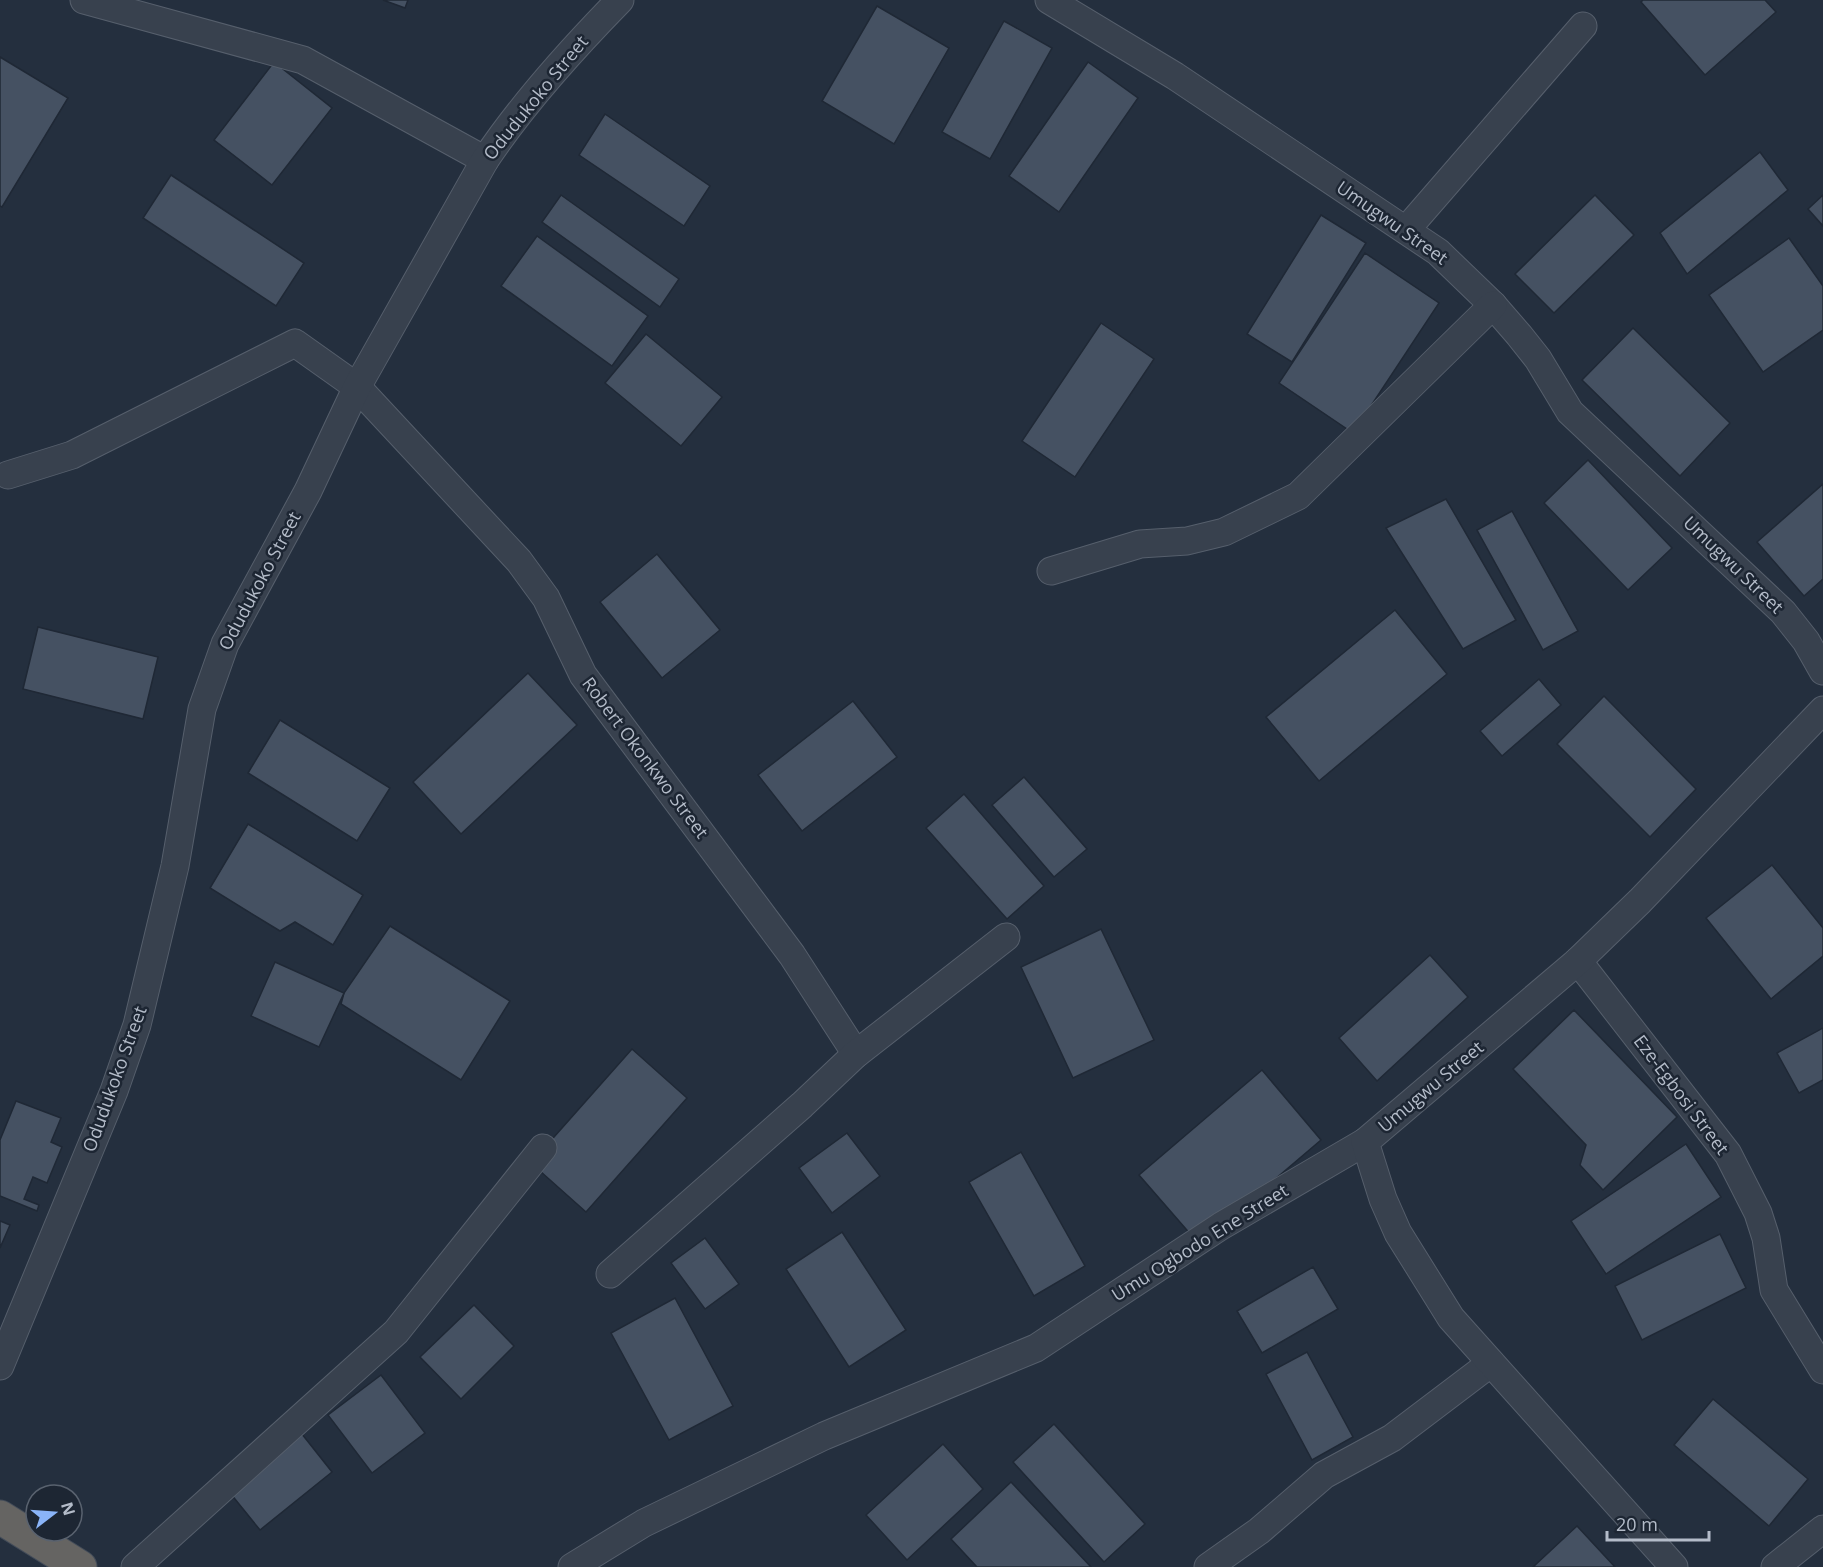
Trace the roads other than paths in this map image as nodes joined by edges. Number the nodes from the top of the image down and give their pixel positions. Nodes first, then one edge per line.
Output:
1 (84, 0) edge
2 (620, 0) edge
3 (1048, 0) edge
4 (1583, 26) dead end
5 (485, 160) junction
6 (1406, 230) junction
7 (1493, 305) junction
8 (357, 387) junction
9 (8, 475) dead end
10 (1051, 571) dead end
11 (1823, 671) edge
12 (1823, 710) edge
13 (1006, 937) dead end
14 (1578, 961) junction
15 (856, 1054) junction
16 (1365, 1142) junction
17 (543, 1148) dead end
18 (610, 1274) dead end
19 (1491, 1363) junction
20 (0, 1366) edge
21 (1823, 1370) edge
22 (0, 1517) edge
23 (1823, 1529) edge
24 (80, 1567) edge
25 (135, 1567) edge
26 (572, 1567) edge
27 (1208, 1567) edge
28 (1674, 1567) edge
29 (1775, 1567) edge

1 - 5 street
2 - 5 street, Odudukoko Street
3 - 6 street, Umugwu Street
4 - 6 street
5 - 8 street, Odudukoko Street
6 - 7 street, Umugwu Street
7 - 10 street
7 - 11 street, Umugwu Street
8 - 9 street, Robert Okonkwo Street
8 - 15 street, Robert Okonkwo Street
8 - 20 street, Odudukoko Street
12 - 14 street, Umugwu Street
13 - 15 street
14 - 16 street, Umugwu Street
14 - 21 street, Eze-Egbosi Street
15 - 18 street
16 - 19 street, Umugwu Street
16 - 26 street, Umu Ogbodo Ene Street
17 - 25 street
19 - 27 street
19 - 28 street, Umugwu Street
22 - 24 highway
23 - 29 street

